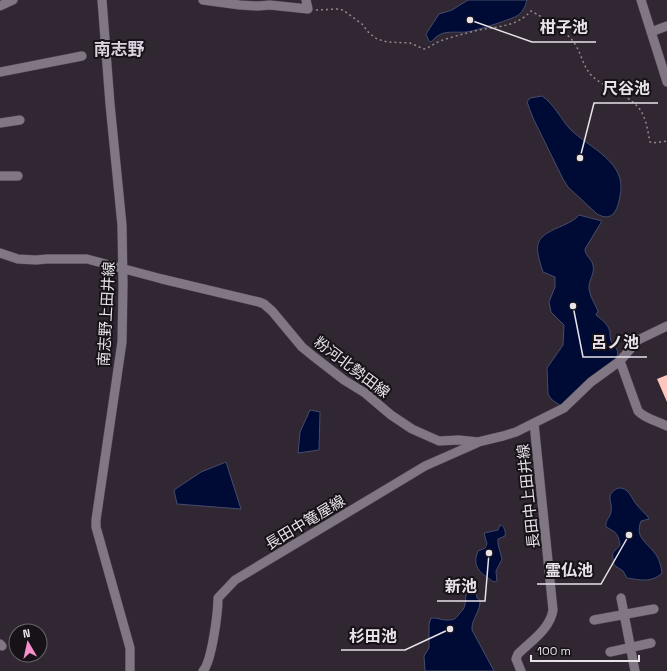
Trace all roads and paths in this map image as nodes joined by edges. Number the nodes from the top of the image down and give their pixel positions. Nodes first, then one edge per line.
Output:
1 (13, 0) edge
2 (102, 0) edge
3 (203, 0) edge
4 (641, 0) edge
5 (307, 4) edge
6 (0, 6) edge
7 (667, 26) edge
8 (651, 32) junction
9 (82, 56) dead end
10 (0, 72) edge
11 (667, 82) edge
12 (20, 120) dead end
13 (0, 123) edge
14 (667, 141) edge
15 (0, 176) edge
16 (18, 176) dead end
17 (0, 253) edge
18 (123, 268) junction
19 (667, 326) edge
20 (620, 361) junction
21 (534, 423) junction
22 (667, 426) edge
23 (478, 442) junction
24 (621, 598) dead end
25 (654, 608) dead end
26 (624, 614) junction
27 (594, 620) dead end
28 (652, 643) dead end
29 (630, 647) junction
30 (610, 652) dead end
31 (130, 671) edge
32 (203, 671) edge
33 (521, 671) edge
34 (635, 671) edge

1 - 6 street
2 - 18 street, 南志野上田井線
3 - 5 street
4 - 8 street
5 - 14 path
7 - 8 street
8 - 11 street
9 - 10 street
12 - 13 street
15 - 16 street
17 - 18 street, 粉河北勢田線
18 - 23 street, 粉河北勢田線
18 - 31 street, 南志野上田井線
19 - 20 street, 粉河北勢田線
20 - 21 street, 粉河北勢田線
20 - 22 street
21 - 23 street, 粉河北勢田線
21 - 33 street, 長田中上田井線
23 - 32 street, 長田中篭屋線
24 - 26 street
25 - 26 street
26 - 27 street
26 - 29 street
28 - 29 street
29 - 30 street
29 - 34 street

